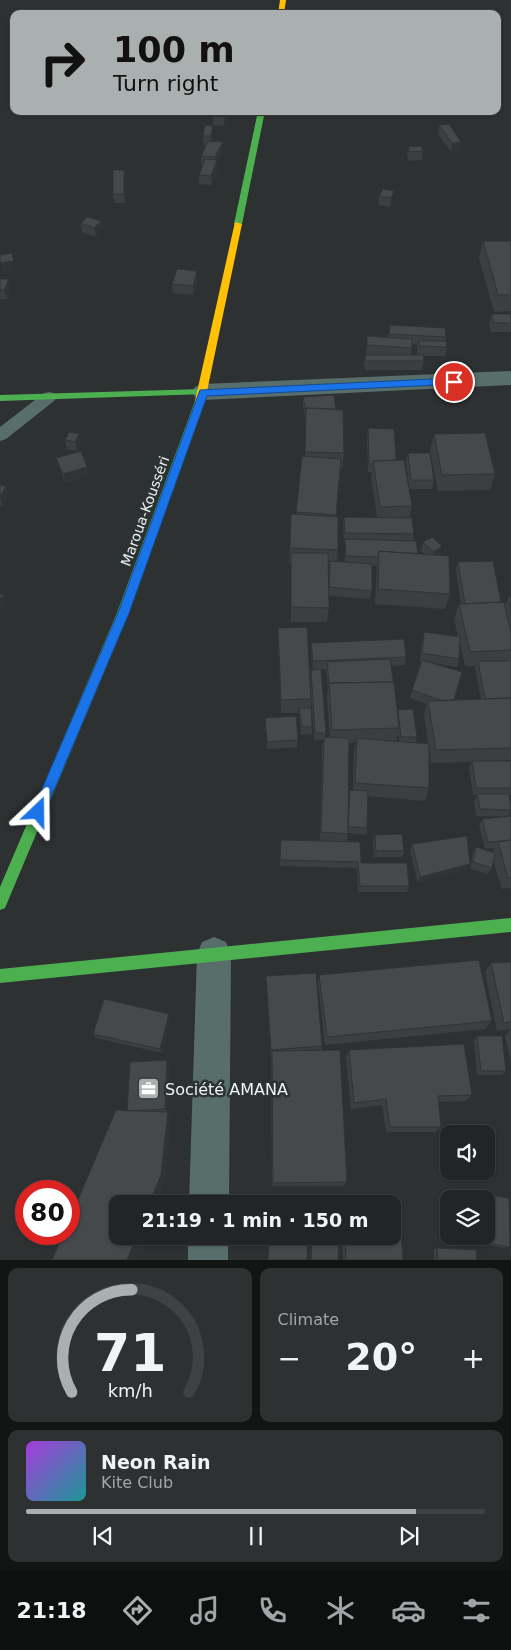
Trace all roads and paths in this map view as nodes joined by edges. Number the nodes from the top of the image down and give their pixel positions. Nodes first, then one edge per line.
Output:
1 (261, 115) edge
2 (511, 378) edge
3 (203, 392) junction
4 (48, 397) junction
5 (0, 398) edge
6 (0, 435) edge
7 (0, 903) edge
8 (511, 925) edge
9 (214, 954) junction
10 (0, 976) edge
11 (209, 1195) edge
12 (208, 1245) edge
13 (208, 1260) edge

1 - 3 main road, Maroua-Kousséri
2 - 3 street
3 - 4 main road
3 - 7 main road, Maroua-Kousséri
4 - 5 main road
4 - 6 lane
8 - 9 main road
9 - 10 main road
9 - 11 street
12 - 13 street

